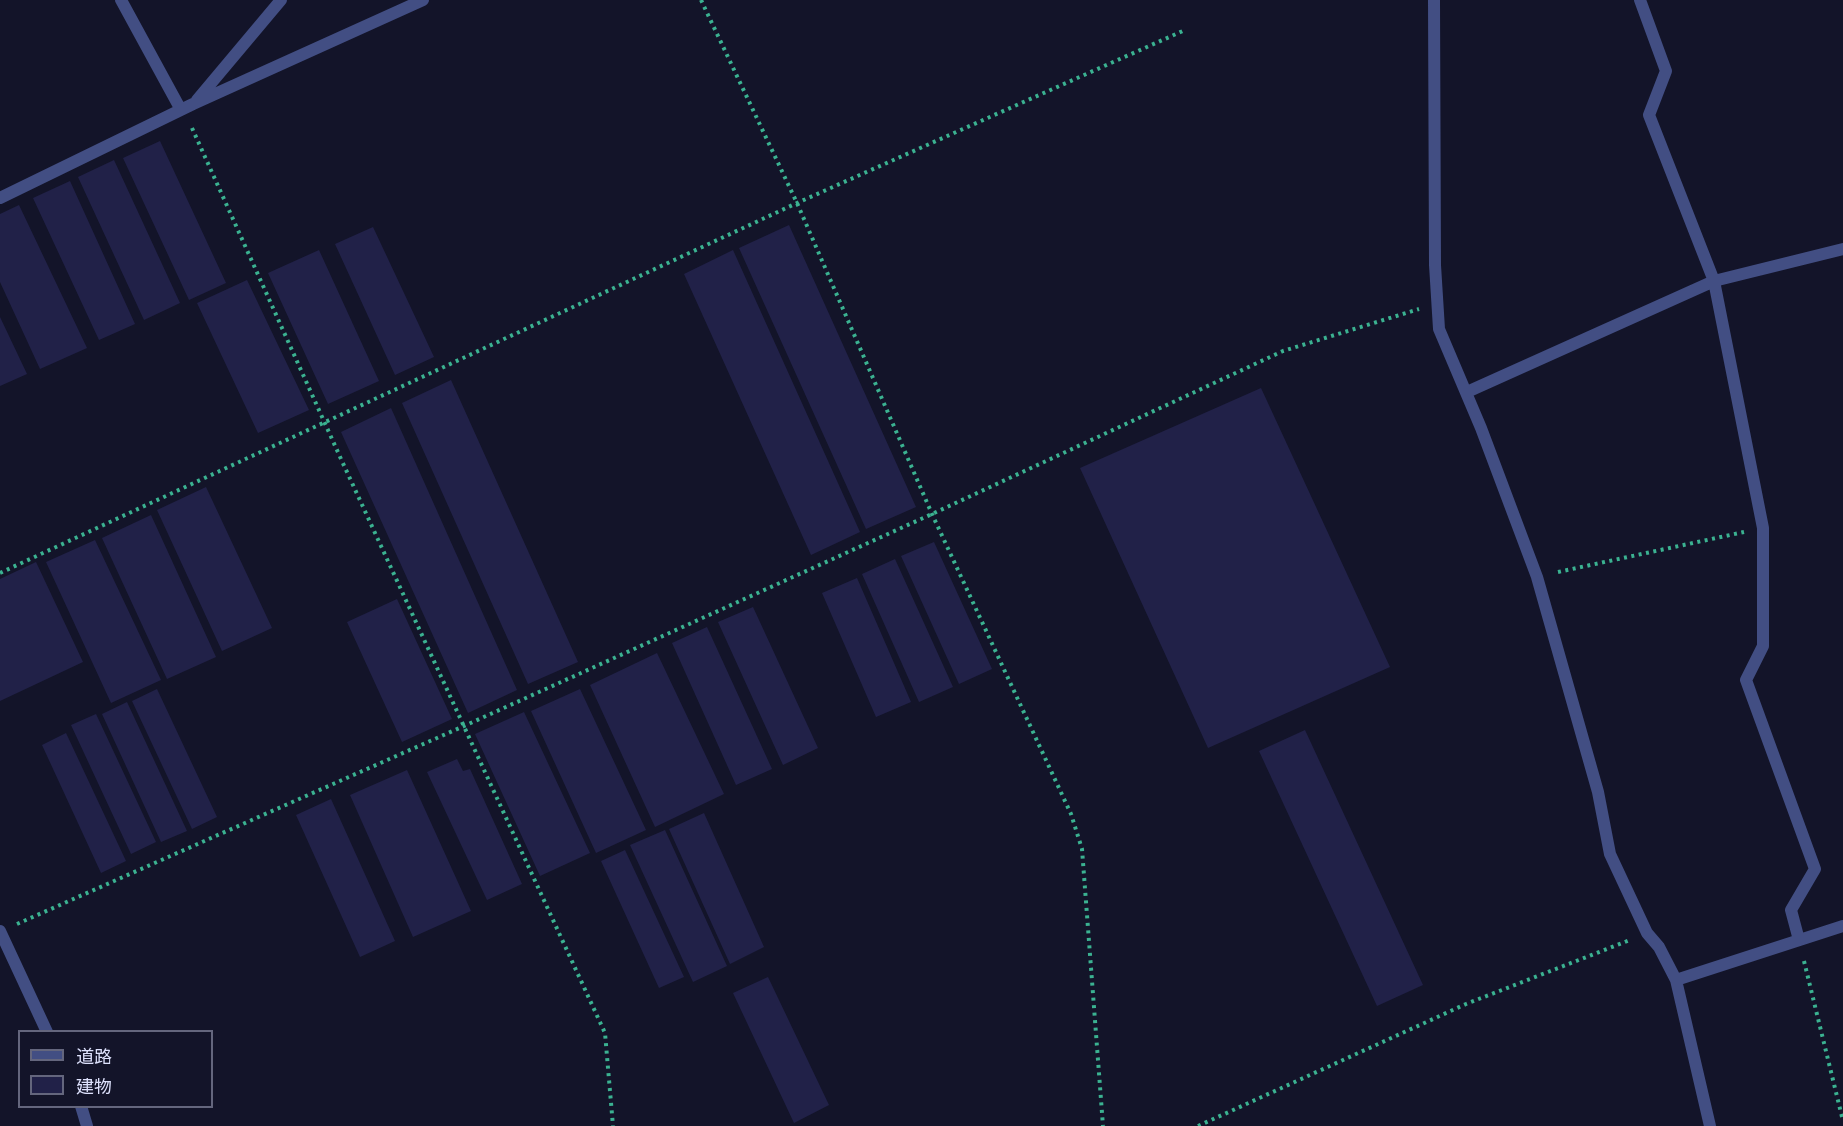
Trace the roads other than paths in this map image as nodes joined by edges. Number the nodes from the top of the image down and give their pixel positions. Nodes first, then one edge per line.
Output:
1 (120, 0) edge
2 (281, 0) edge
3 (423, 0) edge
4 (1434, 0) edge
5 (1641, 0) edge
6 (193, 104) junction
7 (181, 110) junction
8 (0, 198) edge
9 (1843, 249) edge
10 (1714, 281) junction
11 (1467, 392) junction
12 (1843, 926) edge
13 (0, 931) edge
14 (1799, 940) junction
15 (1676, 980) junction
16 (46, 1030) edge
17 (81, 1108) edge
18 (87, 1126) edge
19 (1710, 1126) edge

1 - 7 street
2 - 6 street
3 - 6 street
4 - 11 street
5 - 10 street
6 - 7 street
7 - 8 street
9 - 10 street
10 - 11 street
10 - 14 street
11 - 15 street
12 - 14 street
13 - 16 street
14 - 15 street
15 - 19 street
17 - 18 street

